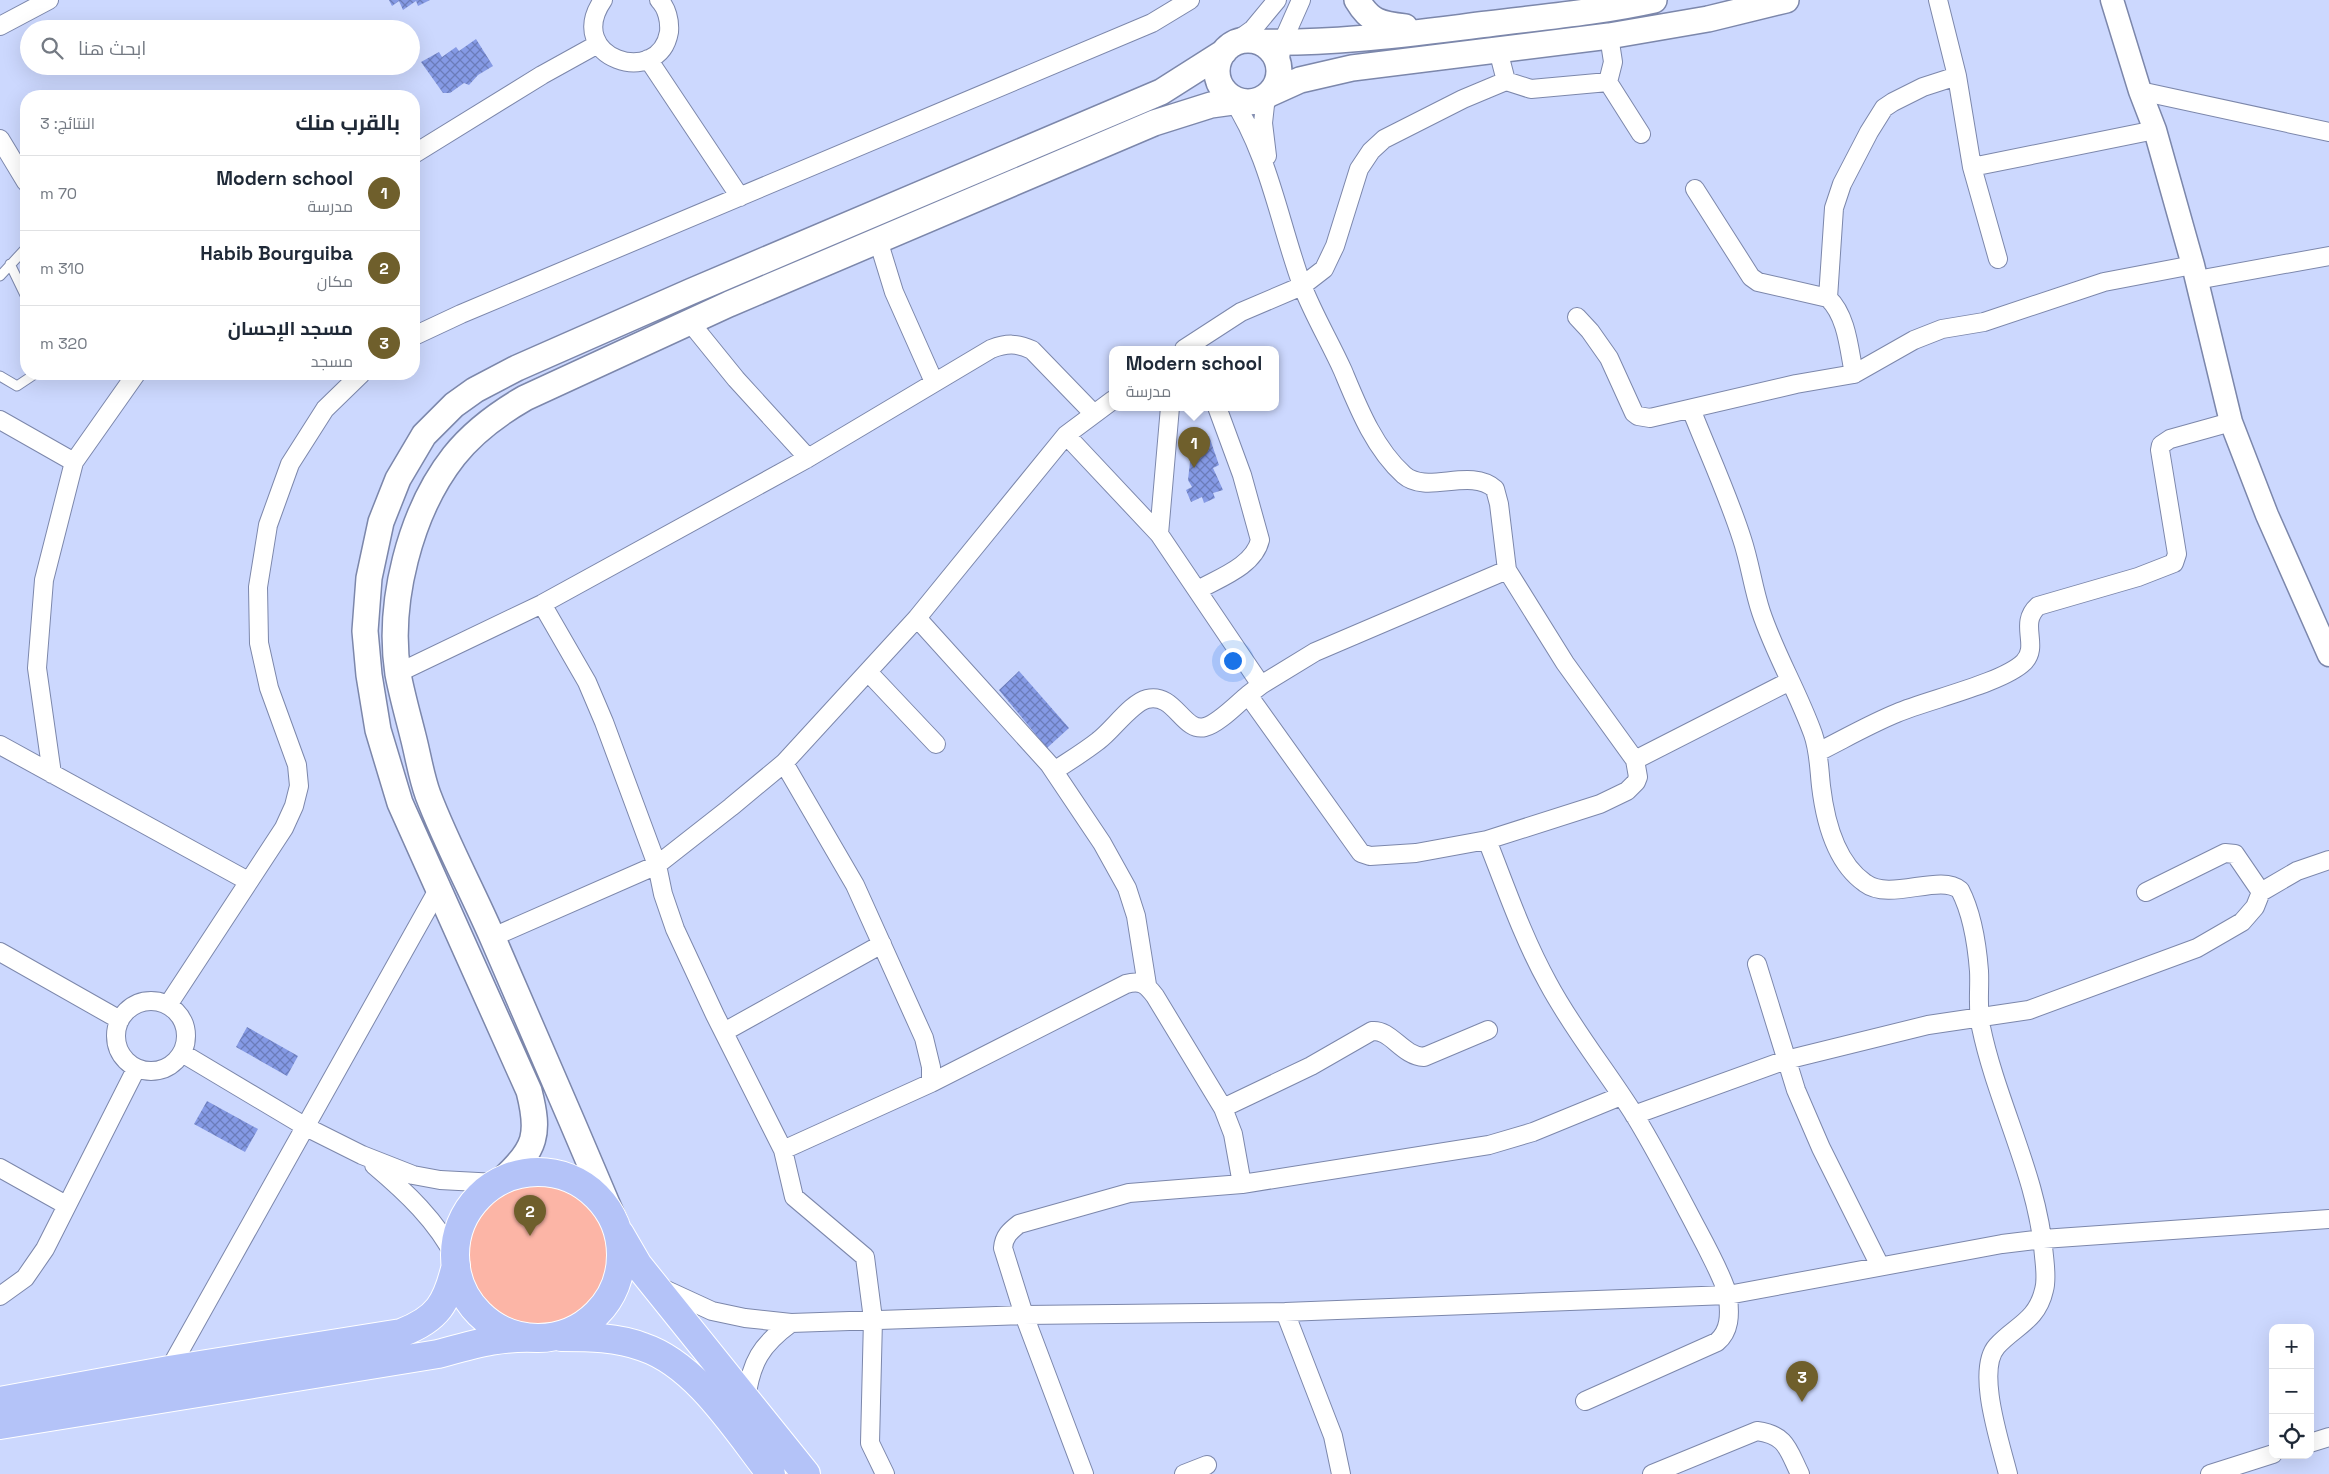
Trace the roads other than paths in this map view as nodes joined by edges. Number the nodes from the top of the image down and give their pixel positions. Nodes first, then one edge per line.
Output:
1 (49, 0) edge
2 (603, 0) edge
3 (1190, 0) edge
4 (1277, 0) edge
5 (1301, 0) edge
6 (1356, 0) edge
7 (1654, 0) edge
8 (1786, 0) edge
9 (1938, 0) edge
10 (664, 1) edge
11 (2111, 5) edge
12 (0, 26) edge
13 (1432, 31) junction
14 (1609, 36) junction
15 (598, 44) junction
16 (1227, 49) junction
17 (1274, 50) junction
18 (1498, 50) junction
19 (648, 60) junction
20 (1957, 76) junction
21 (1506, 81) junction
22 (1608, 82) junction
23 (2140, 91) junction
24 (1268, 95) junction
25 (1235, 100) junction
26 (2155, 130) junction
27 (2329, 132) edge
28 (1641, 134) dead end
29 (0, 139) edge
30 (420, 150) edge
31 (1972, 167) junction
32 (20, 172) edge
33 (1270, 178) junction
34 (1695, 190) dead end
35 (740, 197) junction
36 (878, 240) junction
37 (20, 254) edge
38 (2329, 256) edge
39 (1998, 259) dead end
40 (10, 264) junction
41 (2195, 272) junction
42 (0, 276) edge
43 (20, 285) edge
44 (1302, 286) junction
45 (1828, 298) junction
46 (1577, 317) dead end
47 (689, 321) junction
48 (420, 333) edge
49 (1189, 346) edge
50 (1854, 374) junction
51 (0, 376) edge
52 (26, 380) edge
53 (132, 380) edge
54 (355, 380) edge
55 (934, 382) junction
56 (1109, 403) edge
57 (1691, 409) junction
58 (1170, 411) edge
59 (1218, 411) edge
60 (1094, 414) junction
61 (0, 420) edge
62 (2231, 422) junction
63 (1066, 435) junction
64 (808, 458) junction
65 (74, 462) junction
66 (1159, 534) junction
67 (1506, 570) junction
68 (1198, 590) junction
69 (542, 604) junction
70 (918, 618) junction
71 (2329, 655) edge
72 (398, 672) junction
73 (868, 672) junction
74 (1790, 681) junction
75 (1254, 690) junction
76 (936, 744) dead end
77 (0, 746) edge
78 (1818, 752) junction
79 (1635, 760) junction
80 (784, 763) junction
81 (1054, 771) junction
82 (52, 774) junction
83 (1487, 840) junction
84 (2329, 860) edge
85 (657, 865) junction
86 (248, 881) junction
87 (439, 888) junction
88 (2146, 892) dead end
89 (2261, 892) junction
90 (493, 938) junction
91 (882, 944) junction
92 (0, 952) edge
93 (1757, 964) dead end
94 (1147, 985) junction
95 (168, 1005) junction
96 (1979, 1016) junction
97 (120, 1020) junction
98 (1488, 1030) dead end
99 (724, 1032) junction
100 (182, 1053) junction
101 (1786, 1060) junction
102 (136, 1069) junction
103 (931, 1083) junction
104 (1621, 1096) junction
105 (1223, 1108) junction
106 (1634, 1115) junction
107 (306, 1127) junction
108 (783, 1150) junction
109 (362, 1155) junction
110 (0, 1168) edge
111 (500, 1181) junction
112 (1242, 1184) junction
113 (66, 1205) junction
114 (2329, 1219) edge
115 (617, 1227) junction
116 (2043, 1239) junction
117 (456, 1262) junction
118 (1880, 1266) junction
119 (653, 1282) junction
120 (0, 1296) edge
121 (1728, 1296) junction
122 (1285, 1312) junction
123 (1024, 1315) junction
124 (872, 1319) junction
125 (791, 1323) junction
126 (544, 1337) junction
127 (169, 1370) junction
128 (746, 1399) junction
129 (0, 1401) edge
130 (1585, 1401) dead end
131 (0, 1425) edge
132 (2329, 1437) edge
133 (2314, 1442) edge
134 (2269, 1455) edge
135 (1207, 1465) dead end
136 (771, 1474) edge
137 (806, 1474) edge
138 (885, 1474) edge
139 (1084, 1474) edge
140 (1184, 1474) edge
141 (1341, 1474) edge
142 (1652, 1474) edge
143 (1800, 1474) edge
144 (2008, 1474) edge
145 (2210, 1474) edge

1 - 12 street
2 - 15 street
3 - 35 street
4 - 16 street
5 - 17 street
6 - 13 main road
7 - 13 main road
8 - 14 main road
9 - 20 street
10 - 19 street
11 - 23 street
13 - 17 main road
14 - 18 main road
14 - 22 street
15 - 19 street
15 - 30 street
16 - 17 main road
16 - 25 main road
16 - 87 main road
17 - 24 main road
18 - 21 street
18 - 24 main road
19 - 35 street
20 - 31 street
20 - 45 street
21 - 22 street
21 - 44 street
22 - 28 street
23 - 26 street
23 - 27 street
24 - 25 main road
24 - 33 street
25 - 33 street
25 - 36 main road
26 - 31 street
26 - 41 street
29 - 32 street
31 - 39 street
33 - 44 street
34 - 45 street
35 - 48 street
36 - 47 main road
36 - 55 street
37 - 40 lane
38 - 41 street
40 - 42 lane
40 - 43 lane
41 - 50 street
41 - 62 street
44 - 49 street
44 - 67 street
45 - 50 street
46 - 57 street
47 - 64 street
47 - 72 main road
50 - 57 street
51 - 52 lane
53 - 65 street
54 - 86 street
55 - 60 street
55 - 64 street
56 - 60 street
57 - 74 street
58 - 66 street
59 - 68 street
60 - 63 street
61 - 65 street
62 - 71 street
62 - 78 street
63 - 66 street
63 - 70 street
64 - 69 street
65 - 82 street
66 - 68 street
67 - 75 street
67 - 79 street
68 - 75 street
69 - 72 street
69 - 85 street
70 - 73 street
70 - 81 street
72 - 90 main road
73 - 76 street
73 - 80 street
74 - 78 street
74 - 79 street
75 - 81 street
75 - 83 street
77 - 82 street
78 - 96 street
79 - 83 street
80 - 85 street
80 - 91 street
81 - 94 street
82 - 86 street
83 - 104 street
84 - 89 street
85 - 90 street
85 - 99 street
86 - 95 street
87 - 107 street
87 - 111 main road
88 - 89 street
89 - 96 street
90 - 115 main road
91 - 99 street
91 - 103 street
92 - 97 street
93 - 101 street
94 - 103 street
94 - 105 street
95 - 97 street
95 - 100 street
96 - 101 street
96 - 116 street
97 - 102 street
98 - 105 street
99 - 108 street
100 - 102 street
100 - 107 street
101 - 106 street
101 - 118 street
102 - 113 street
103 - 108 street
104 - 106 street
104 - 112 street
105 - 112 street
106 - 121 street
107 - 109 street
107 - 127 street
108 - 124 street
109 - 111 street
109 - 117 street
110 - 113 street
111 - 115 highway
111 - 117 highway
112 - 123 street
113 - 120 street
114 - 116 street
115 - 119 highway
115 - 126 highway
116 - 118 street
116 - 144 street
117 - 126 highway
117 - 127 highway
118 - 121 street
119 - 125 street
119 - 128 highway
121 - 122 street
121 - 130 street
122 - 123 street
122 - 141 street
123 - 124 street
123 - 139 street
124 - 125 street
124 - 138 street
125 - 128 street
126 - 131 highway
126 - 136 highway
127 - 129 highway
128 - 137 highway
132 - 133 street
134 - 145 street
135 - 140 street
142 - 143 street

